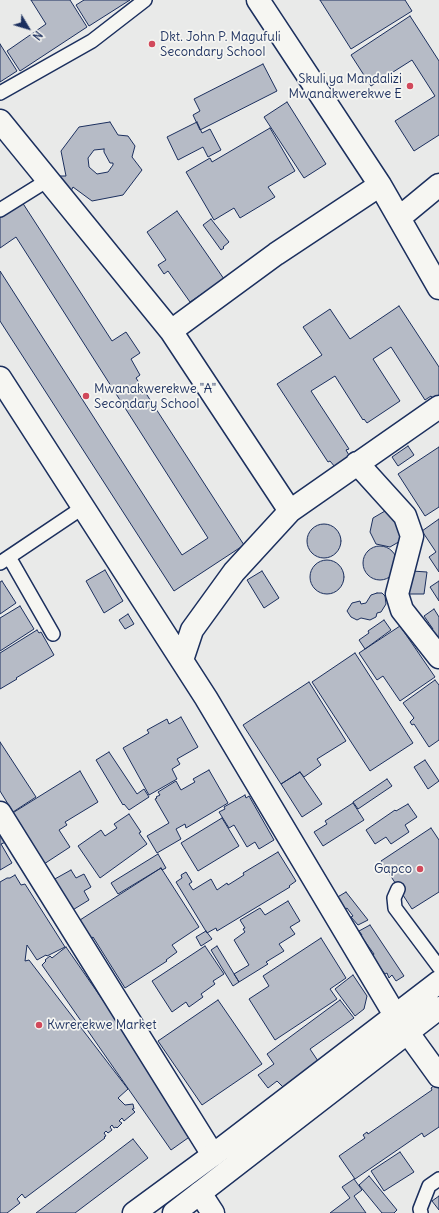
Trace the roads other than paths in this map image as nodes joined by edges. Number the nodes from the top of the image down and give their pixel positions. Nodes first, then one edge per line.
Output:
1 (145, 0) edge
2 (258, 0) edge
3 (0, 93) edge
4 (0, 121) edge
5 (48, 180) junction
6 (380, 185) junction
7 (439, 185) edge
8 (0, 210) edge
9 (399, 218) junction
10 (439, 288) edge
11 (171, 331) junction
12 (0, 378) edge
13 (439, 407) edge
14 (357, 463) junction
15 (82, 508) junction
16 (290, 511) junction
17 (5, 560) edge
18 (53, 634) dead end
19 (439, 657) edge
20 (182, 660) junction
21 (0, 813) edge
22 (398, 889) dead end
23 (439, 967) edge
24 (439, 982) edge
25 (439, 1008) edge
26 (402, 1023) junction
27 (439, 1076) edge
28 (213, 1155) junction
29 (439, 1179) edge
30 (200, 1193) junction
31 (134, 1213) edge
32 (174, 1213) edge
33 (213, 1213) edge
34 (420, 1213) edge

1 - 3 lane
2 - 6 street
4 - 5 street
5 - 8 lane
5 - 11 street
6 - 9 street
6 - 11 street
7 - 9 street
9 - 10 street
11 - 16 street
12 - 15 street
13 - 14 street
14 - 16 street
14 - 19 street
15 - 17 lane
15 - 20 street
16 - 20 street
17 - 18 lane
20 - 26 street
21 - 28 street
22 - 23 lane
24 - 26 street
25 - 26 street
26 - 27 street
26 - 28 street
26 - 30 street
28 - 31 street
29 - 34 lane
30 - 32 street
30 - 33 street

